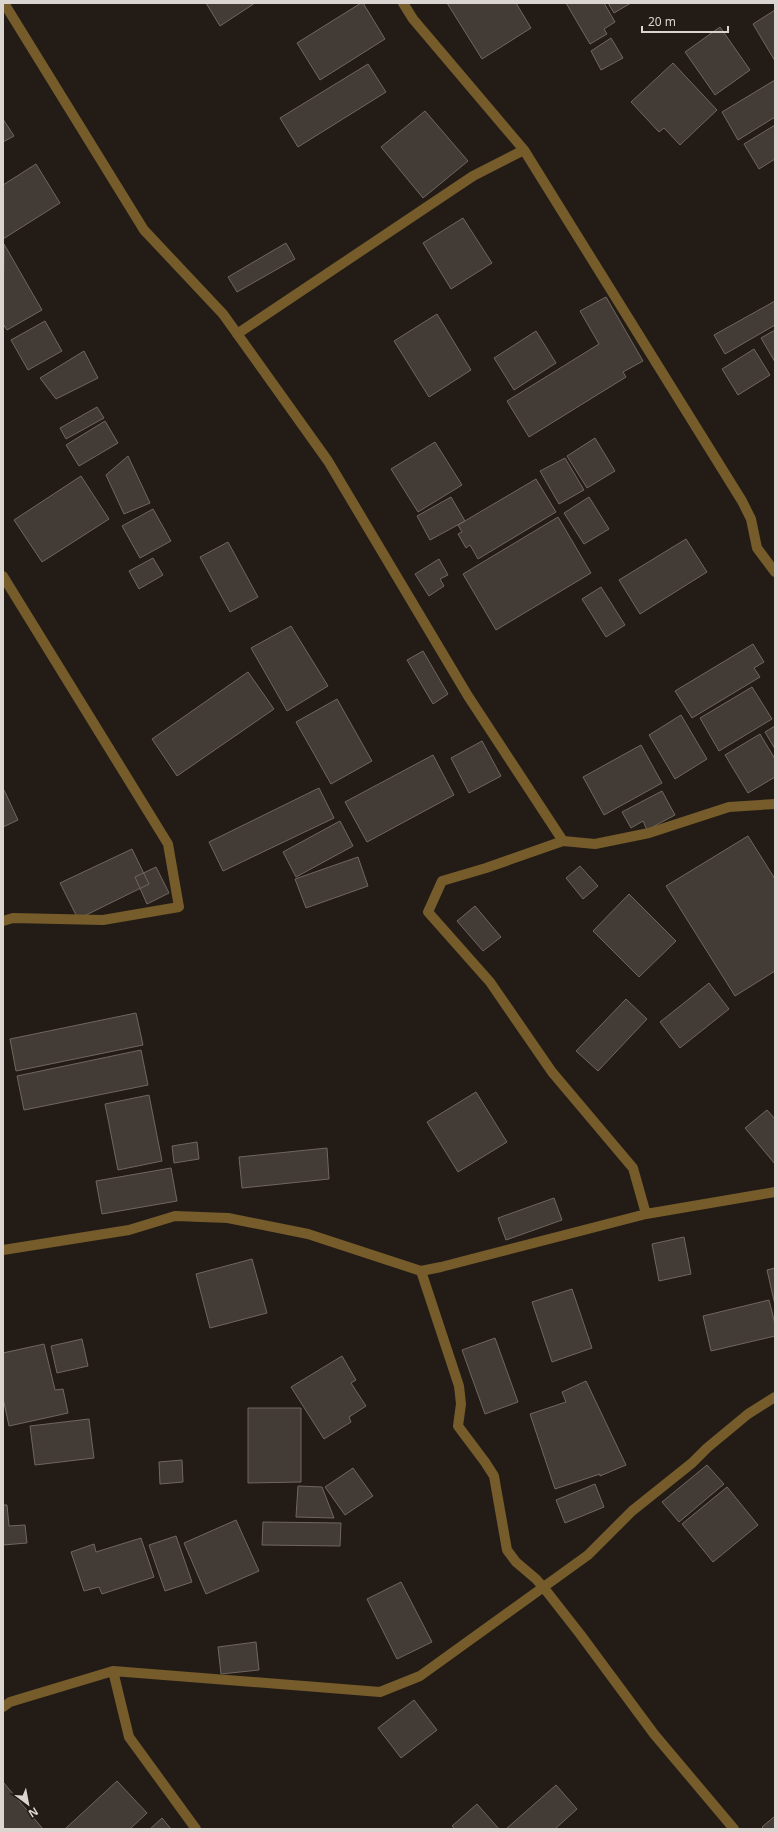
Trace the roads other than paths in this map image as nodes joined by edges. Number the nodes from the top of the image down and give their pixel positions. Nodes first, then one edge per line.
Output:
1 (4, 3) edge
2 (403, 3) edge
3 (524, 150) junction
4 (237, 334) junction
5 (775, 572) edge
6 (3, 576) edge
7 (775, 804) edge
8 (563, 841) junction
9 (3, 921) edge
10 (775, 1192) edge
11 (646, 1214) junction
12 (3, 1250) edge
13 (421, 1271) junction
14 (775, 1397) edge
15 (544, 1588) junction
16 (112, 1671) junction
17 (3, 1707) edge
18 (196, 1829) edge
19 (734, 1829) edge

1 - 4 street
2 - 3 street
3 - 4 street
3 - 5 street
4 - 8 street
6 - 9 street
7 - 8 street
8 - 11 street
10 - 11 street
11 - 13 street
12 - 13 street
13 - 15 street
14 - 15 street
15 - 16 street
15 - 19 street
16 - 17 street
16 - 18 street

